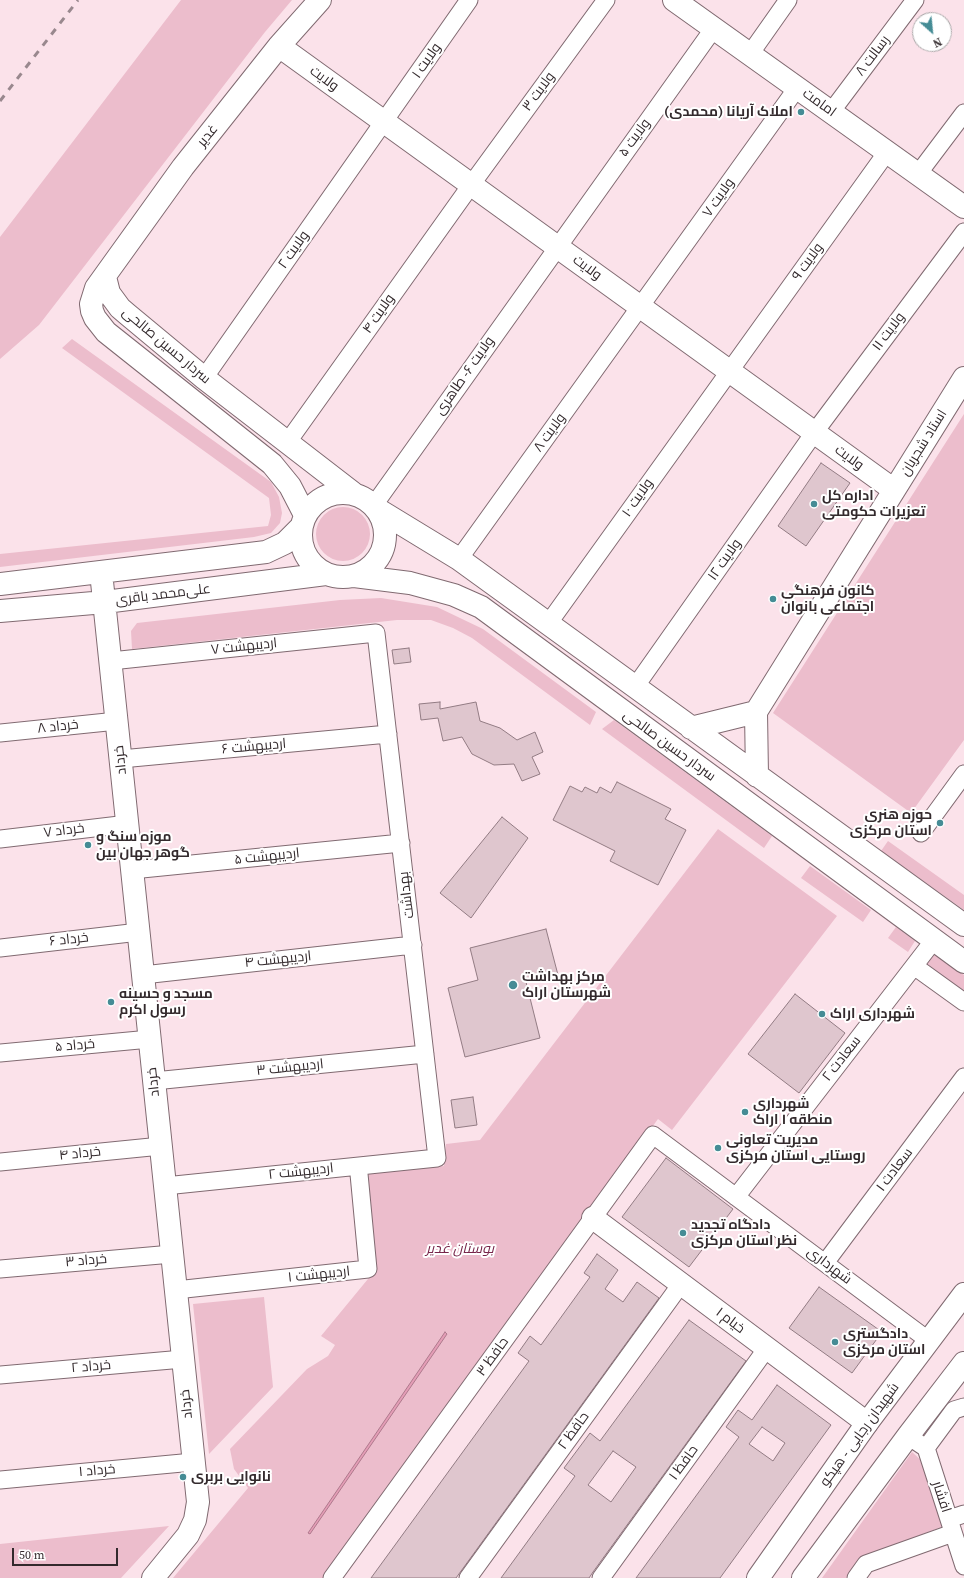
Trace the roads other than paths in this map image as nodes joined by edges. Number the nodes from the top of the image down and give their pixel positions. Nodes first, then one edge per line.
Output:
1 (320, 0) edge
2 (469, 0) edge
3 (606, 0) edge
4 (674, 0) edge
5 (788, 0) edge
6 (914, 0) edge
7 (714, 28) junction
8 (279, 46) junction
9 (750, 54) junction
10 (797, 88) junction
11 (831, 112) junction
12 (964, 113) edge
13 (384, 122) junction
14 (887, 152) junction
15 (918, 174) junction
16 (471, 185) junction
17 (964, 207) edge
18 (964, 232) edge
19 (557, 247) junction
20 (104, 277) junction
21 (641, 307) junction
22 (729, 371) junction
23 (204, 378) junction
24 (964, 378) edge
25 (814, 433) junction
26 (286, 443) junction
27 (894, 490) junction
28 (353, 494) junction
29 (375, 507) junction
30 (303, 522) junction
31 (458, 560) junction
32 (101, 572) junction
33 (326, 574) junction
34 (354, 576) junction
35 (0, 584) edge
36 (105, 602) junction
37 (0, 611) edge
38 (548, 624) junction
39 (376, 632) joint
40 (111, 661) junction
41 (635, 687) junction
42 (756, 712) junction
43 (117, 721) junction
44 (691, 728) junction
45 (0, 733) edge
46 (388, 734) junction
47 (121, 759) junction
48 (964, 774) edge
49 (757, 776) junction
50 (128, 824) junction
51 (921, 832) dead end
52 (0, 839) edge
53 (401, 843) junction
54 (132, 870) junction
55 (964, 925) edge
56 (139, 932) junction
57 (934, 940) junction
58 (412, 945) junction
59 (0, 948) edge
60 (964, 962) edge
61 (914, 966) junction
62 (143, 975) junction
63 (964, 1002) edge
64 (150, 1039) junction
65 (0, 1053) edge
66 (425, 1054) junction
67 (964, 1077) edge
68 (154, 1081) junction
69 (653, 1135) joint
70 (161, 1146) junction
71 (437, 1158) joint
72 (0, 1162) edge
73 (359, 1174) dead end
74 (165, 1186) junction
75 (736, 1197) junction
76 (593, 1218) junction
77 (172, 1254) junction
78 (825, 1263) junction
79 (0, 1269) edge
80 (680, 1284) junction
81 (176, 1290) junction
82 (964, 1294) edge
83 (928, 1340) junction
84 (767, 1348) junction
85 (183, 1359) junction
86 (964, 1363) edge
87 (0, 1375) edge
88 (964, 1407) edge
89 (867, 1423) junction
90 (908, 1436) junction
91 (926, 1448) junction
92 (193, 1462) junction
93 (0, 1480) edge
94 (955, 1522) edge
95 (964, 1566) edge
96 (153, 1578) edge
97 (332, 1578) edge
98 (468, 1578) edge
99 (601, 1578) edge
100 (758, 1578) edge
101 (803, 1578) edge
102 (856, 1578) edge

1 - 8 main road, غدیر
2 - 13 street, ولایت ۱
3 - 16 street, ولایت ۳
4 - 7 main road, امامت
5 - 9 street
6 - 11 street, رسالت ۸
7 - 9 main road, امامت
7 - 19 street, ولایت ۵
8 - 13 main road, ولایت
8 - 20 main road, غدیر
9 - 10 main road, امامت
10 - 11 main road, امامت
10 - 21 street, ولایت ۷
11 - 14 main road, امامت
12 - 15 street
13 - 16 main road, ولایت
13 - 23 street, ولایت ۲
14 - 15 main road, امامت
14 - 22 street, ولایت ۹
15 - 17 main road, امامت
16 - 19 main road, ولایت
16 - 26 street, ولایت ۴
18 - 25 street, ولایت ۱۱
19 - 21 main road, ولایت
19 - 29 street, ولایت ۶- طاهری
20 - 23 main road, سردار حسین صالحی
20 - 30 main road, سردار حسین صالحی
21 - 22 main road, ولایت
21 - 31 street, ولایت ۸
22 - 25 main road, ولایت
22 - 38 street, ولایت ۱۰
23 - 26 main road, سردار حسین صالحی
24 - 27 main road, استاد شجریان
25 - 27 main road, ولایت
25 - 41 street, ولایت ۱۲
26 - 28 main road, سردار حسین صالحی
27 - 42 main road, استاد شجریان
28 - 29 main road
28 - 30 main road
29 - 31 main road, سردار حسین صالحی
29 - 34 main road
30 - 32 main road
30 - 33 main road
31 - 38 main road, سردار حسین صالحی
32 - 35 main road
32 - 36 main road, خرداد
33 - 34 main road
33 - 36 main road, علی‌محمد باقری
34 - 57 main road, سردار حسین صالحی
36 - 37 main road, علی‌محمد باقری
36 - 40 main road, خرداد
38 - 41 main road, سردار حسین صالحی
39 - 40 street, اردیبهشت ۷
39 - 46 street, بهداشت
40 - 43 main road, خرداد
41 - 44 main road, سردار حسین صالحی
42 - 44 main road
42 - 49 main road
43 - 45 street, خرداد ۸
43 - 47 main road, خرداد
44 - 49 main road, سردار حسین صالحی
46 - 47 street, اردیبهشت ۶
46 - 53 street, بهداشت
47 - 50 main road, خرداد
48 - 51 street
49 - 55 main road, سردار حسین صالحی
50 - 52 street, خرداد ۷
50 - 54 main road, خرداد
53 - 54 street, اردیبهشت ۵
53 - 58 street, بهداشت
54 - 56 main road, خرداد
56 - 59 street, خرداد ۶
56 - 62 main road, خرداد
57 - 60 main road, سردار حسین صالحی
57 - 61 street, سعادت ۲
58 - 62 street, اردیبهشت ۴
58 - 66 street, بهداشت
61 - 63 street
61 - 75 street, سعادت ۲
62 - 64 main road, خرداد
64 - 65 street, خرداد ۵
64 - 68 main road, خرداد
66 - 68 street, اردیبهشت ۳
66 - 71 street, بهداشت
67 - 78 street, سعادت ۱
68 - 70 main road, خرداد
69 - 75 street, شهرداری
69 - 76 street, حافظ ۳
70 - 72 street, خرداد ۴
70 - 74 main road, خرداد
71 - 74 street, اردیبهشت ۲
73 - 81 street, اردیبهشت ۱
74 - 77 main road, خرداد
75 - 78 street, شهرداری
76 - 80 main road, خیام ۱
76 - 97 street, حافظ ۳
77 - 79 street, خرداد ۳
77 - 81 main road, خرداد
78 - 83 street, شهرداری
80 - 84 main road, خیام ۱
80 - 98 street, حافظ ۲
81 - 85 main road, خرداد
82 - 83 main road, شهیدان رجایی - هپکو
83 - 89 main road, شهیدان رجایی - هپکو
84 - 89 main road, خیام ۱
84 - 99 street, حافظ ۱
85 - 87 street, خرداد ۲
85 - 92 main road, خرداد
86 - 90 main road
88 - 91 street
89 - 100 main road, شهیدان رجایی - هپکو
90 - 91 street
90 - 101 main road
91 - 94 street, افشار
92 - 93 street, خرداد ۱
92 - 96 main road, خرداد
94 - 95 street, افشار
94 - 102 street

